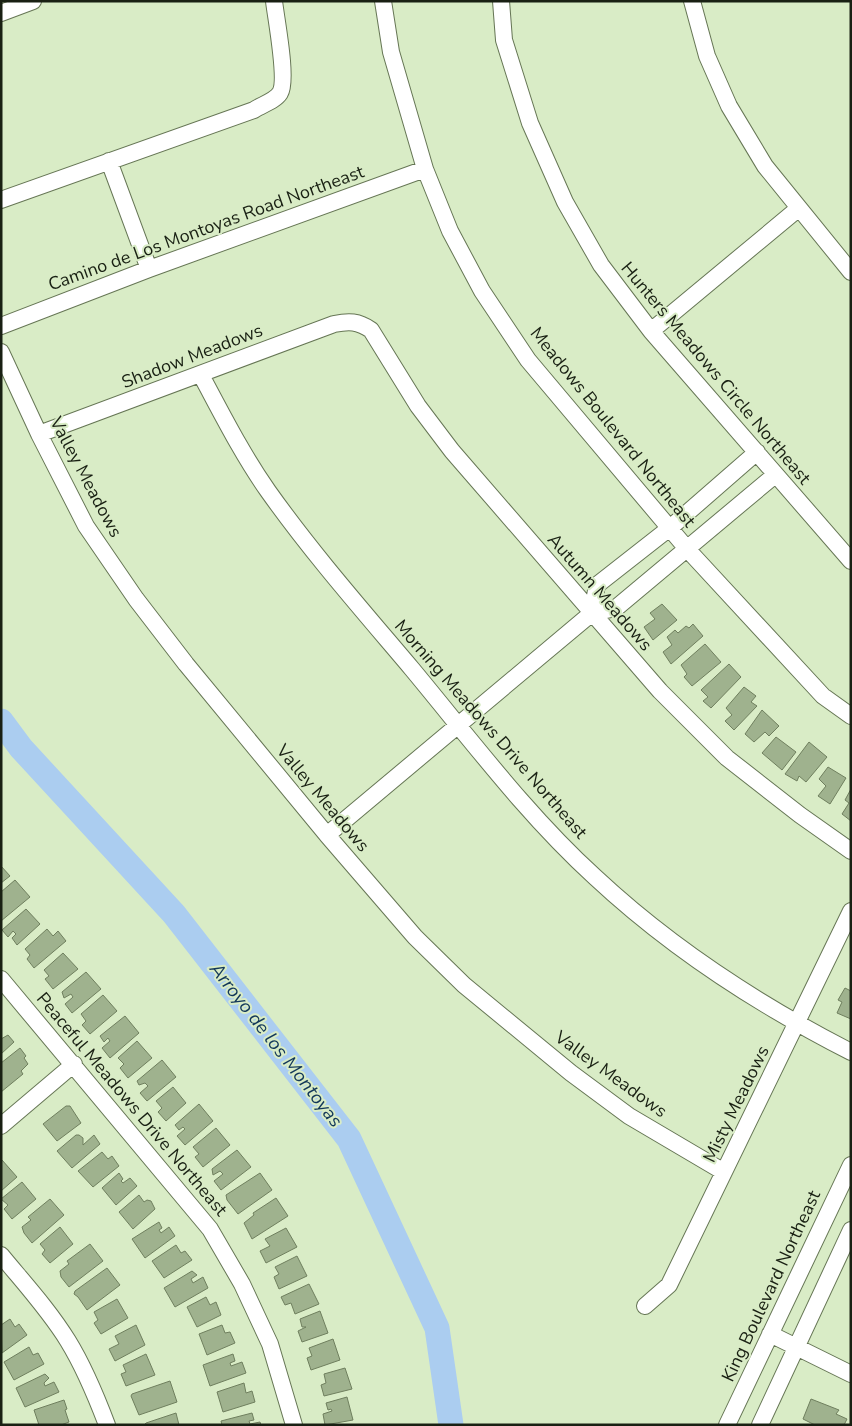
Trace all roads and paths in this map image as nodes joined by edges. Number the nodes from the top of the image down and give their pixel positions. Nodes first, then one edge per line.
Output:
1 (33, 1) edge
2 (274, 1) edge
3 (383, 1) edge
4 (500, 1) edge
5 (692, 1) edge
6 (1, 13) edge
7 (109, 162) junction
8 (425, 169) junction
9 (1, 200) edge
10 (799, 208) junction
11 (149, 269) junction
12 (851, 272) edge
13 (360, 323) joint
14 (1, 326) edge
15 (651, 330) junction
16 (1, 352) edge
17 (201, 375) junction
18 (39, 434) junction
19 (756, 452) junction
20 (775, 475) junction
21 (671, 527) junction
22 (688, 550) junction
23 (851, 561) edge
24 (592, 613) junction
25 (851, 716) edge
26 (458, 724) junction
27 (327, 835) junction
28 (851, 851) edge
29 (851, 911) edge
30 (1, 979) edge
31 (797, 1025) junction
32 (851, 1052) edge
33 (74, 1064) junction
34 (1, 1126) edge
35 (851, 1165) edge
36 (724, 1172) junction
37 (851, 1230) edge
38 (1, 1255) edge
39 (645, 1306) dead end
40 (770, 1334) junction
41 (795, 1348) junction
42 (851, 1374) edge
43 (107, 1425) edge
44 (294, 1425) edge
45 (727, 1425) edge
46 (760, 1425) edge

1 - 6 street
2 - 7 street
3 - 8 street, Meadows Boulevard Northeast
4 - 15 street, Hunters Meadows Circle Northeast
5 - 10 street
7 - 9 street
7 - 11 street
8 - 11 street, Camino de Los Montoyas Road Northeast
8 - 21 street, Meadows Boulevard Northeast
10 - 12 street
10 - 15 street
11 - 14 street, Camino de Los Montoyas Road Northeast
13 - 17 street, Shadow Meadows
13 - 24 street, Autumn Meadows
15 - 19 street, Hunters Meadows Circle Northeast
16 - 18 street, Valley Meadows
17 - 18 street, Shadow Meadows
17 - 26 street, Morning Meadows Drive Northeast
18 - 27 street, Valley Meadows
19 - 20 street, Hunters Meadows Circle Northeast
19 - 21 street
20 - 22 street
20 - 23 street, Hunters Meadows Circle Northeast
21 - 22 street, Meadows Boulevard Northeast
21 - 24 street
22 - 24 street
22 - 25 street, Meadows Boulevard Northeast
24 - 26 street
24 - 28 street, Autumn Meadows
26 - 27 street
26 - 31 street, Morning Meadows Drive Northeast
27 - 36 street, Valley Meadows
29 - 31 street, Misty Meadows
30 - 33 street, Peaceful Meadows Drive Northeast
31 - 32 street, Morning Meadows Drive Northeast
31 - 36 street, Misty Meadows
33 - 34 street
33 - 44 street, Peaceful Meadows Drive Northeast
35 - 40 street, King Boulevard Northeast
36 - 39 street, Misty Meadows
37 - 41 street
38 - 43 street
40 - 41 street
40 - 45 street, King Boulevard Northeast
41 - 42 street
41 - 46 street

